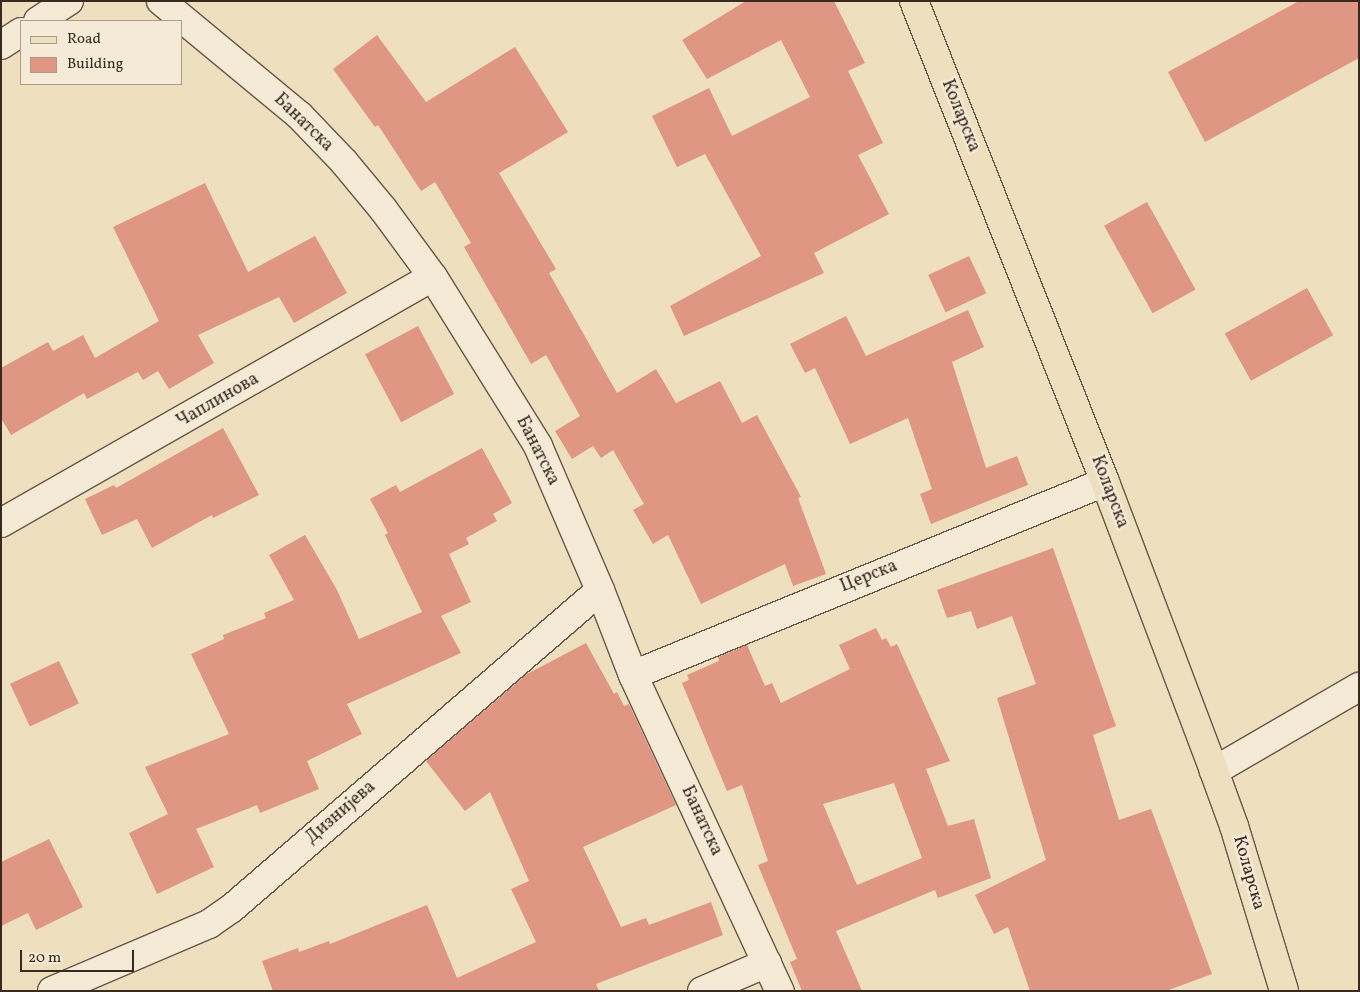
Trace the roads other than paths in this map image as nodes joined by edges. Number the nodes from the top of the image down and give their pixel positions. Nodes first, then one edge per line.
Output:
1 (69, 1) edge
2 (161, 1) edge
3 (914, 1) edge
4 (40, 20) edge
5 (20, 33) edge
6 (1, 45) edge
7 (433, 277) junction
8 (1105, 482) junction
9 (1, 523) edge
10 (600, 590) junction
11 (633, 675) junction
12 (1359, 687) edge
13 (1214, 771) junction
14 (767, 963) junction
15 (52, 991) edge
16 (702, 991) edge
17 (780, 991) edge
18 (1284, 991) edge

1 - 4 street
2 - 7 street, Банатска
3 - 8 main road, Коларска
5 - 6 street
7 - 9 street, Чаплинова
7 - 10 street, Банатска
8 - 11 street, Церска
8 - 13 main road, Коларска
10 - 11 street, Банатска
10 - 15 street, Дизнијева
11 - 14 street, Банатска
12 - 13 street
13 - 18 main road, Коларска
14 - 16 street
14 - 17 street, Банатска

